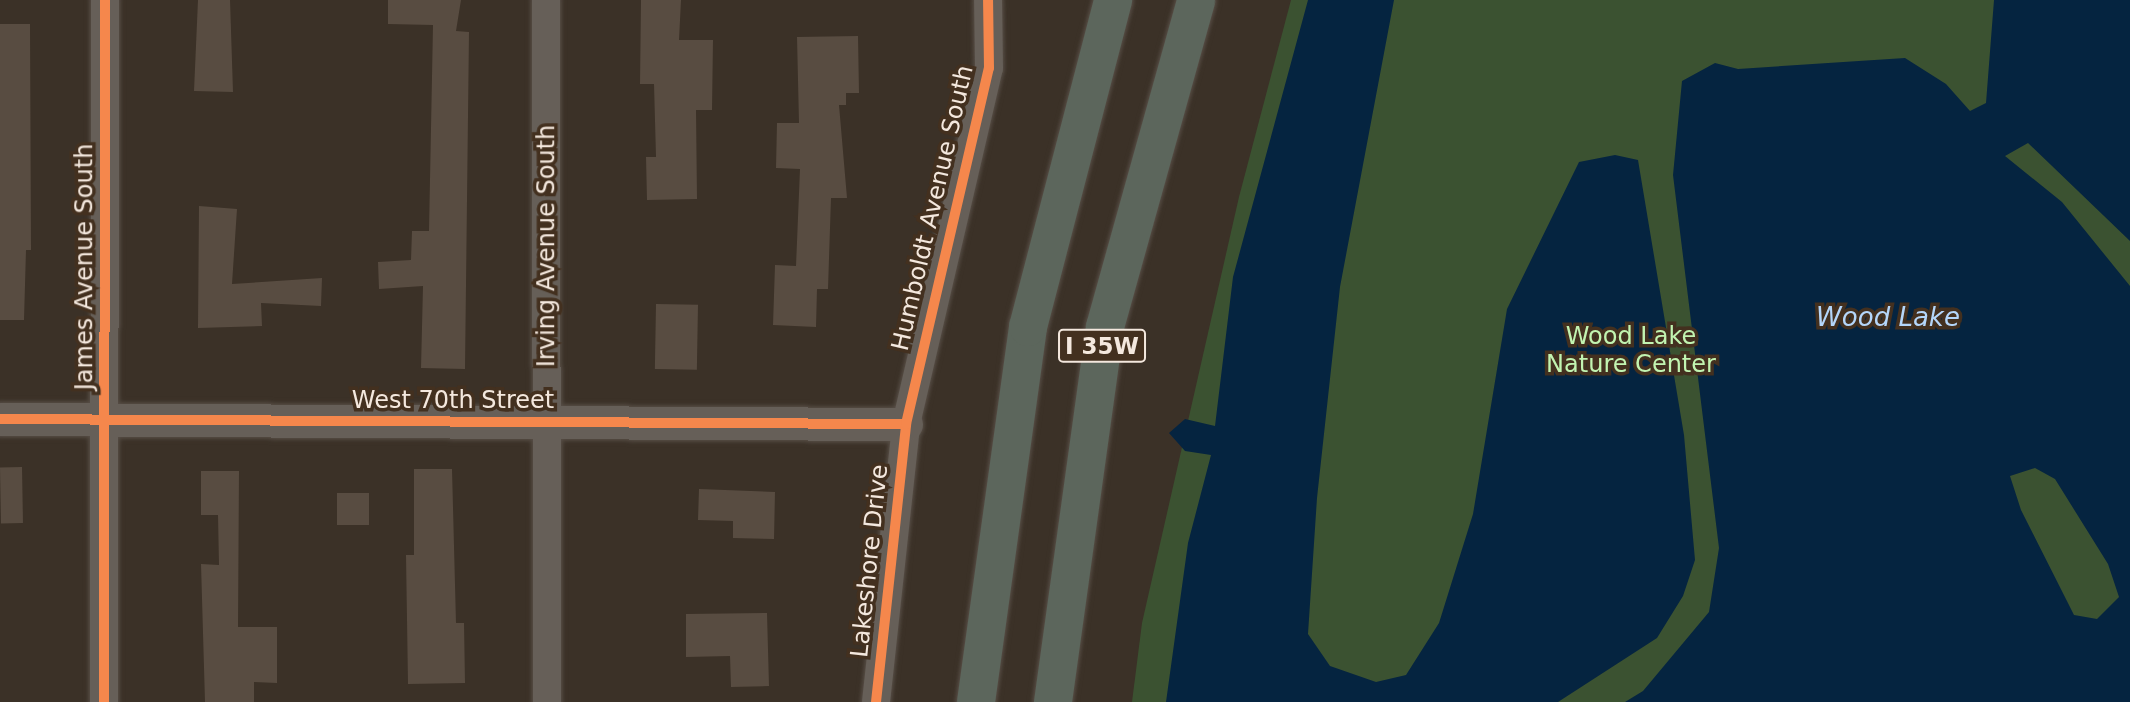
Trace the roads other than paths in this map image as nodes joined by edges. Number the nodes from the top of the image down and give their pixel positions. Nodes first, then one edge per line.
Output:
1 (105, 0) edge
2 (546, 0) edge
3 (988, 0) edge
4 (1113, 0) edge
5 (1196, 0) edge
6 (0, 419) edge
7 (106, 420) junction
8 (548, 422) junction
9 (906, 424) junction
10 (104, 702) edge
11 (547, 702) edge
12 (876, 702) edge
13 (976, 702) edge
14 (1053, 702) edge

1 - 7 street, James Avenue South
2 - 8 street, Irving Avenue South
3 - 9 street, Humboldt Avenue South
4 - 13 highway, I 35W
5 - 14 highway, I 35W
6 - 7 street, West 70th Street
7 - 8 street, West 70th Street
7 - 10 street, James Avenue South
8 - 9 street, West 70th Street
8 - 11 street, Irving Avenue South
9 - 12 street, Lakeshore Drive

